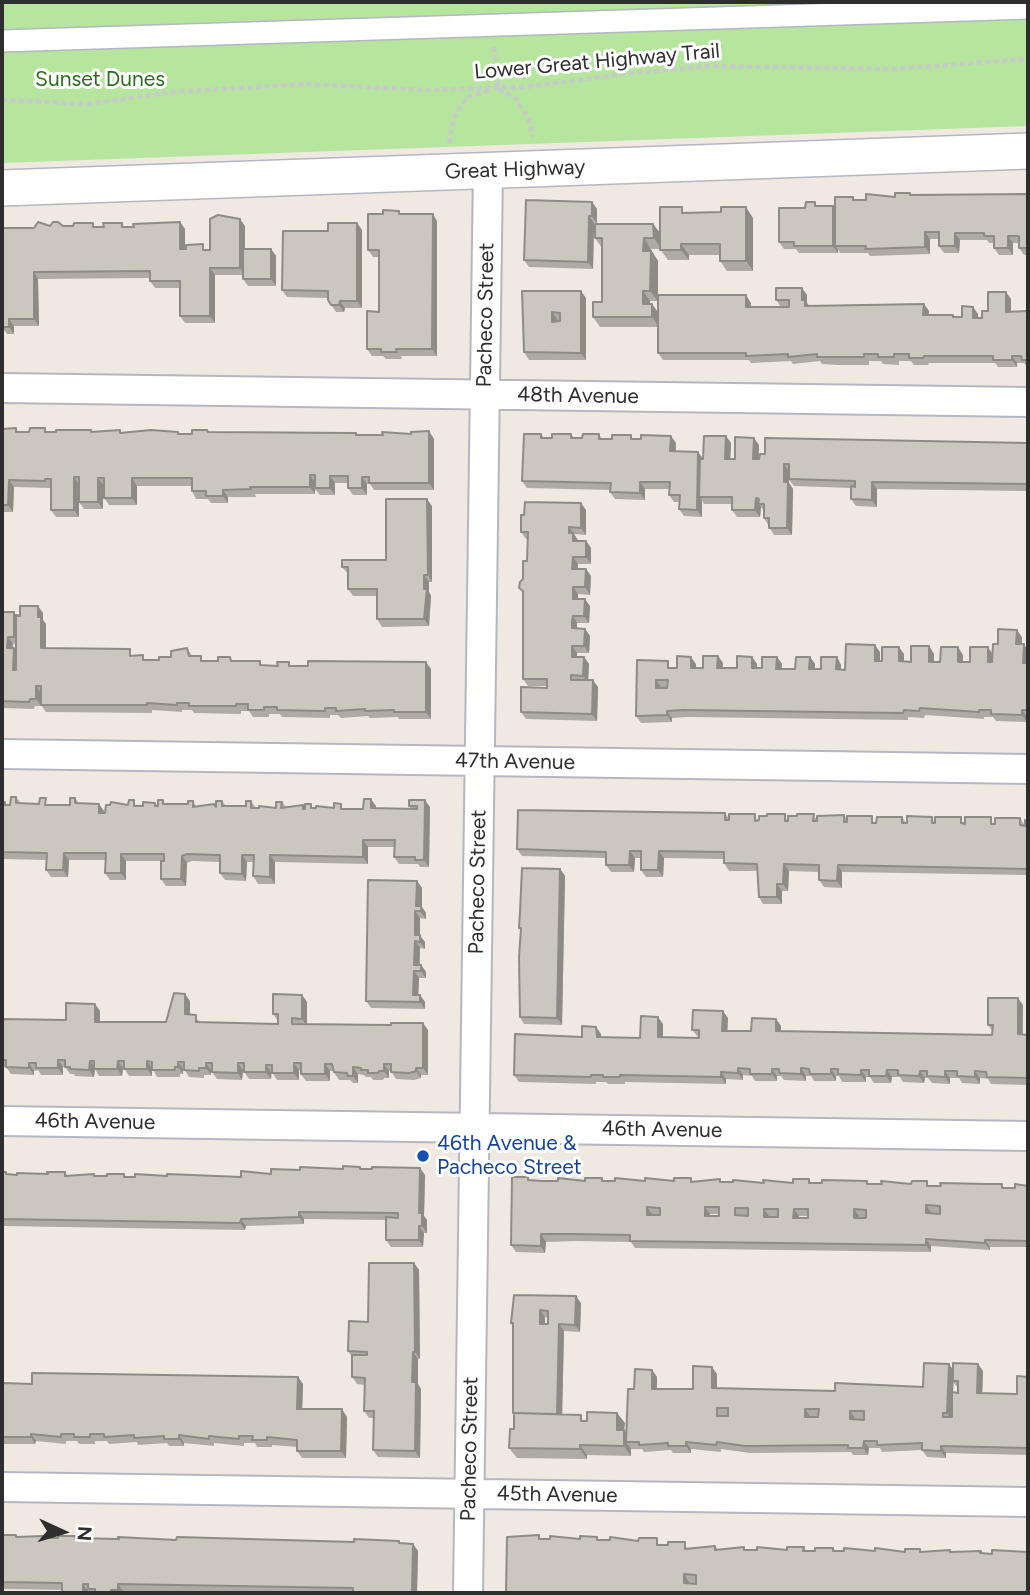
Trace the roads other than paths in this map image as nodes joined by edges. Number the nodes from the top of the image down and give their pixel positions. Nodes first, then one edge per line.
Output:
1 (1028, 8) edge
2 (2, 41) edge
3 (1028, 151) edge
4 (488, 170) junction
5 (2, 188) edge
6 (2, 388) edge
7 (485, 395) junction
8 (1028, 402) edge
9 (2, 754) edge
10 (480, 761) junction
11 (1028, 769) edge
12 (2, 1121) edge
13 (475, 1128) junction
14 (1028, 1136) edge
15 (2, 1487) edge
16 (469, 1494) junction
17 (1028, 1502) edge
18 (468, 1593) edge

1 - 2 street
3 - 4 street, Great Highway
4 - 5 street, Great Highway
4 - 7 street, Pacheco Street
6 - 7 street, 48th Avenue
7 - 8 street, 48th Avenue
7 - 10 street, Pacheco Street
9 - 10 street, 47th Avenue
10 - 11 street, 47th Avenue
10 - 13 street, Pacheco Street
12 - 13 street, 46th Avenue
13 - 14 street, 46th Avenue
13 - 16 street, Pacheco Street
15 - 16 street, 45th Avenue
16 - 17 street, 45th Avenue
16 - 18 street, Pacheco Street

